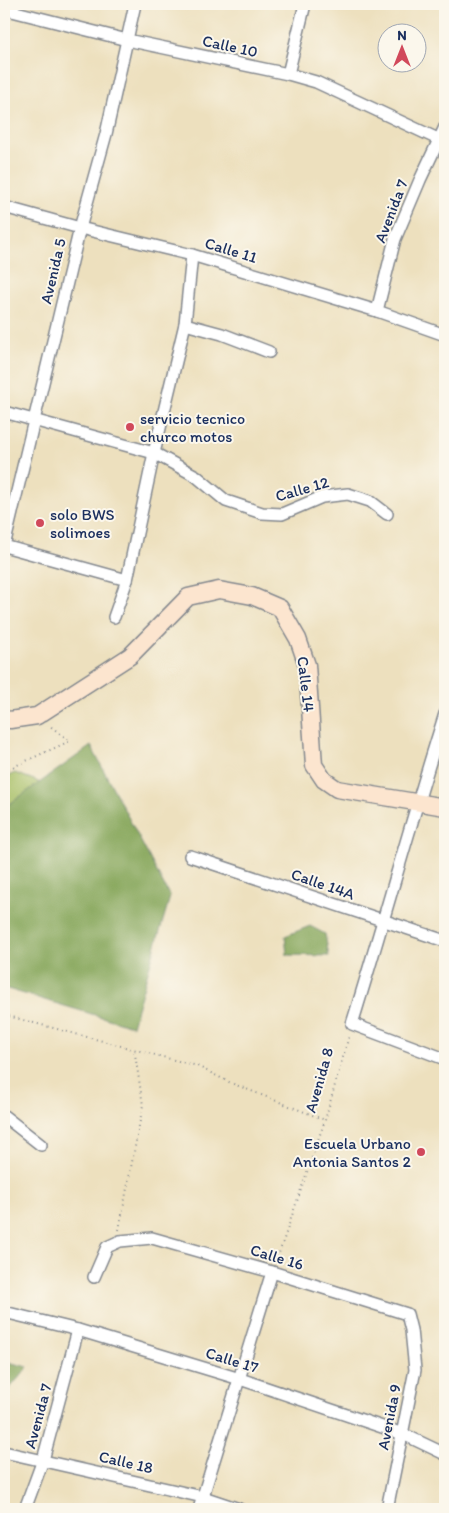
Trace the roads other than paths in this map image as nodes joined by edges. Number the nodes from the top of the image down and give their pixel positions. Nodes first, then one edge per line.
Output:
1 (135, 4) edge
2 (305, 4) edge
3 (4, 9) edge
4 (127, 40) junction
5 (288, 74) junction
6 (445, 127) edge
7 (440, 140) junction
8 (4, 207) edge
9 (80, 228) junction
10 (192, 256) junction
11 (378, 311) junction
12 (185, 324) junction
13 (445, 335) edge
14 (269, 352) dead end
15 (4, 412) edge
16 (35, 420) junction
17 (154, 453) junction
18 (387, 514) dead end
19 (4, 546) edge
20 (127, 580) junction
21 (114, 617) dead end
22 (445, 714) edge
23 (4, 719) edge
24 (417, 802) junction
25 (445, 807) edge
26 (190, 856) dead end
27 (384, 921) junction
28 (445, 941) edge
29 (445, 1059) edge
30 (4, 1116) edge
31 (41, 1145) dead end
32 (272, 1272) junction
33 (94, 1277) dead end
34 (4, 1312) edge
35 (78, 1330) junction
36 (411, 1330) joint
37 (240, 1378) junction
38 (403, 1434) junction
39 (4, 1452) edge
40 (445, 1454) edge
41 (43, 1460) junction
42 (203, 1497) junction
43 (25, 1509) edge
44 (199, 1509) edge
45 (239, 1509) edge
46 (387, 1509) edge

1 - 4 street, Avenida 5
2 - 5 street
3 - 4 street, Calle 10
4 - 5 street, Calle 10
4 - 9 street, Avenida 5
5 - 7 street, Calle 10
6 - 7 street, Avenida 7
7 - 11 street, Avenida 7
8 - 9 street, Calle 11
9 - 10 street, Calle 11
9 - 16 street, Avenida 5
10 - 11 street, Calle 11
10 - 12 street
11 - 13 street, Calle 11
12 - 14 street
12 - 17 street
15 - 16 street, Calle 12
16 - 17 street, Calle 12
16 - 19 street, Avenida 5
17 - 18 street, Calle 12
17 - 20 street
19 - 20 street
20 - 21 street
22 - 24 street
23 - 24 street, Calle 14
24 - 25 street, Calle 14
24 - 27 street
26 - 27 street, Calle 14A
27 - 28 street, Calle 14A
27 - 29 street
30 - 31 street
32 - 33 street, Calle 16
32 - 36 street, Calle 16
32 - 37 street
34 - 35 street, Calle 17
35 - 37 street, Calle 17
35 - 41 street, Avenida 7
36 - 38 street, Avenida 9
37 - 38 street, Calle 17
37 - 42 street
38 - 40 street, Calle 17
38 - 46 street, Avenida 9
39 - 41 street, Calle 18
41 - 42 street, Calle 18
41 - 43 street, Avenida 7
42 - 44 street
42 - 45 street, Calle 18

